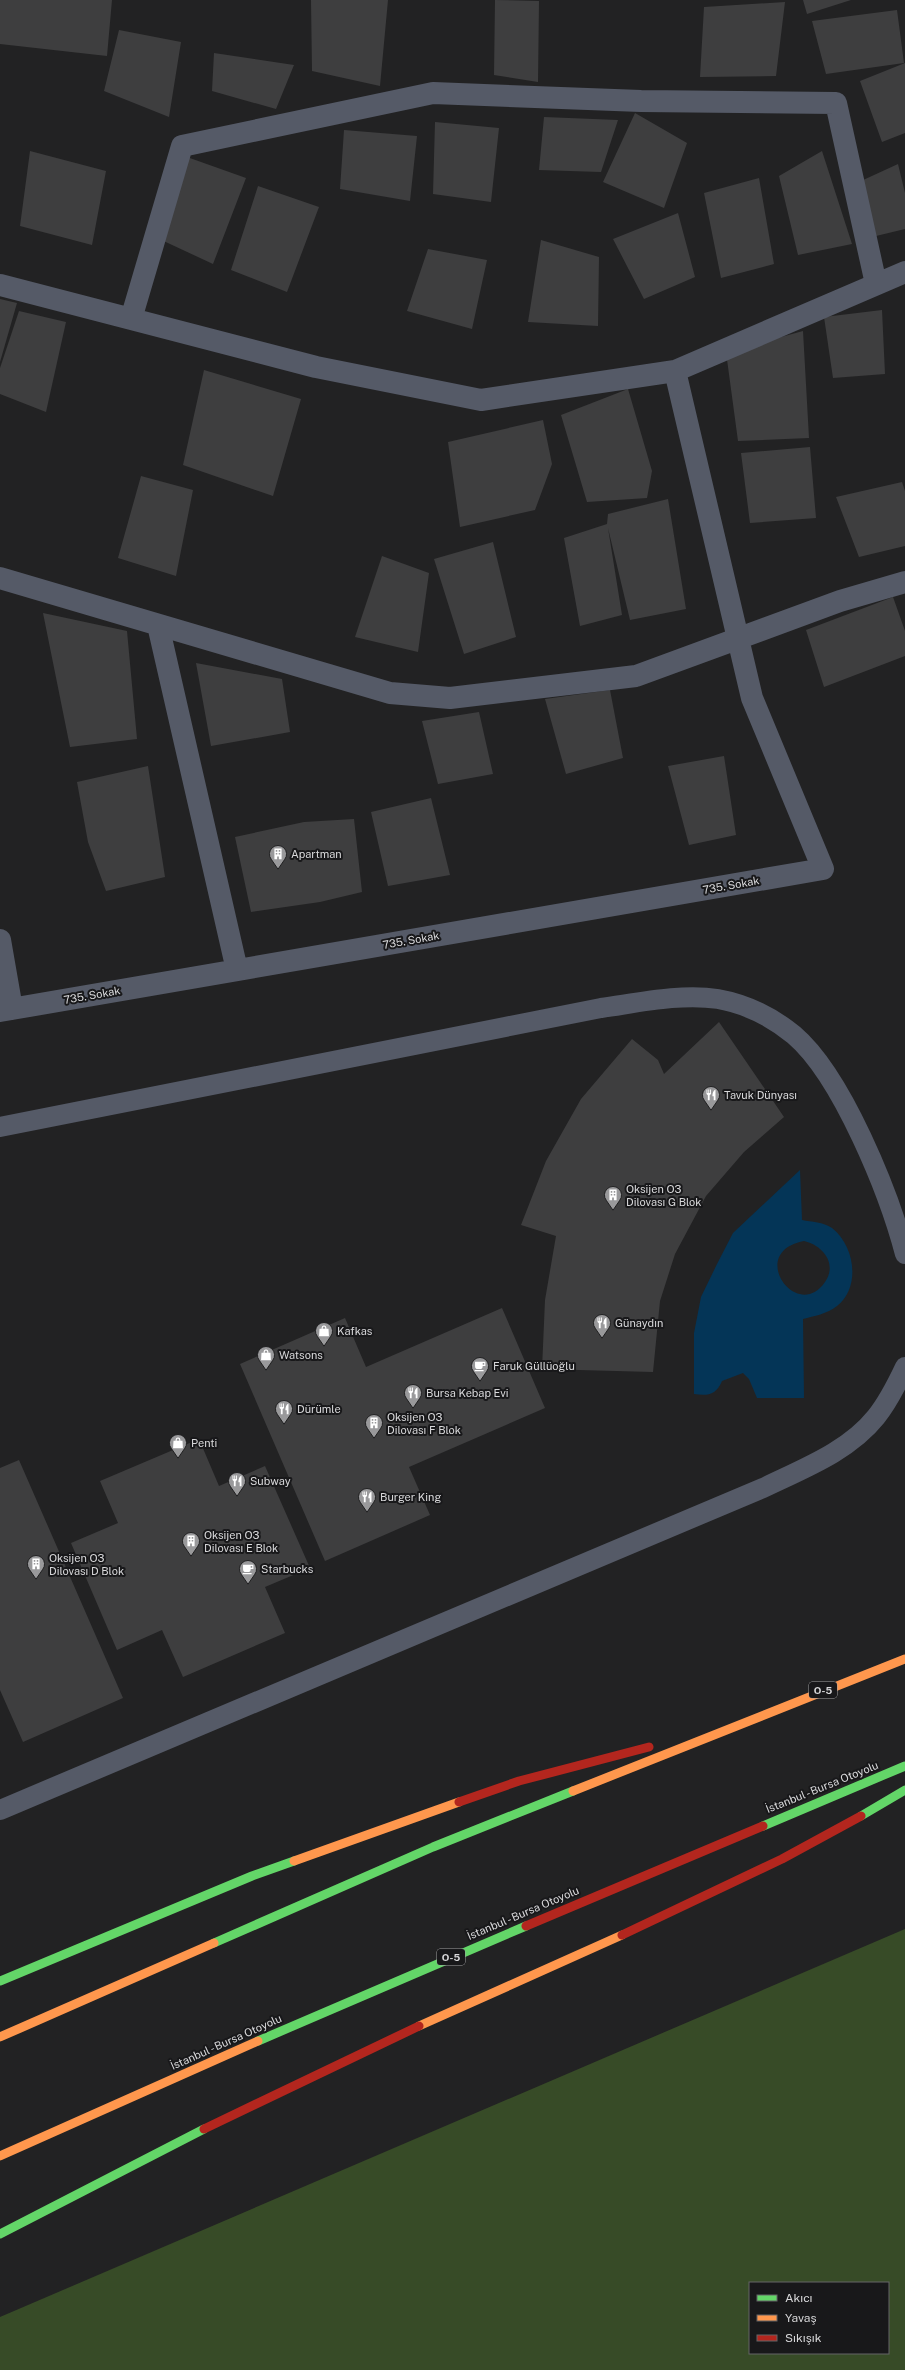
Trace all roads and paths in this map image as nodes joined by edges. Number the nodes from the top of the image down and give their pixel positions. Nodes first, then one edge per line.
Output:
1 (905, 272) edge
2 (876, 284) junction
3 (0, 285) edge
4 (131, 319) junction
5 (675, 371) junction
6 (0, 578) edge
7 (905, 582) edge
8 (158, 625) junction
9 (739, 640) junction
10 (0, 940) edge
11 (237, 970) junction
12 (6, 1010) edge
13 (0, 1127) edge
14 (905, 1254) edge
15 (905, 1367) edge
16 (905, 1659) edge
17 (741, 1723) junction
18 (672, 1741) dead end
19 (657, 1745) dead end
20 (905, 1766) edge
21 (905, 1790) edge
22 (0, 1810) edge
23 (0, 1981) edge
24 (0, 2037) edge
25 (0, 2156) edge
26 (0, 2234) edge

1 - 2 street
2 - 4 street
2 - 5 street
3 - 4 street
4 - 5 street
5 - 9 street
6 - 8 street
7 - 9 street
8 - 9 street
8 - 11 street
9 - 11 street, 735. Sokak
10 - 12 street
11 - 12 street, 735. Sokak
13 - 14 lane
15 - 22 lane
16 - 17 highway, O-5
17 - 18 highway
17 - 24 highway, O-5
19 - 23 highway
20 - 25 highway, İstanbul - Bursa Otoyolu / O-5
21 - 26 highway

